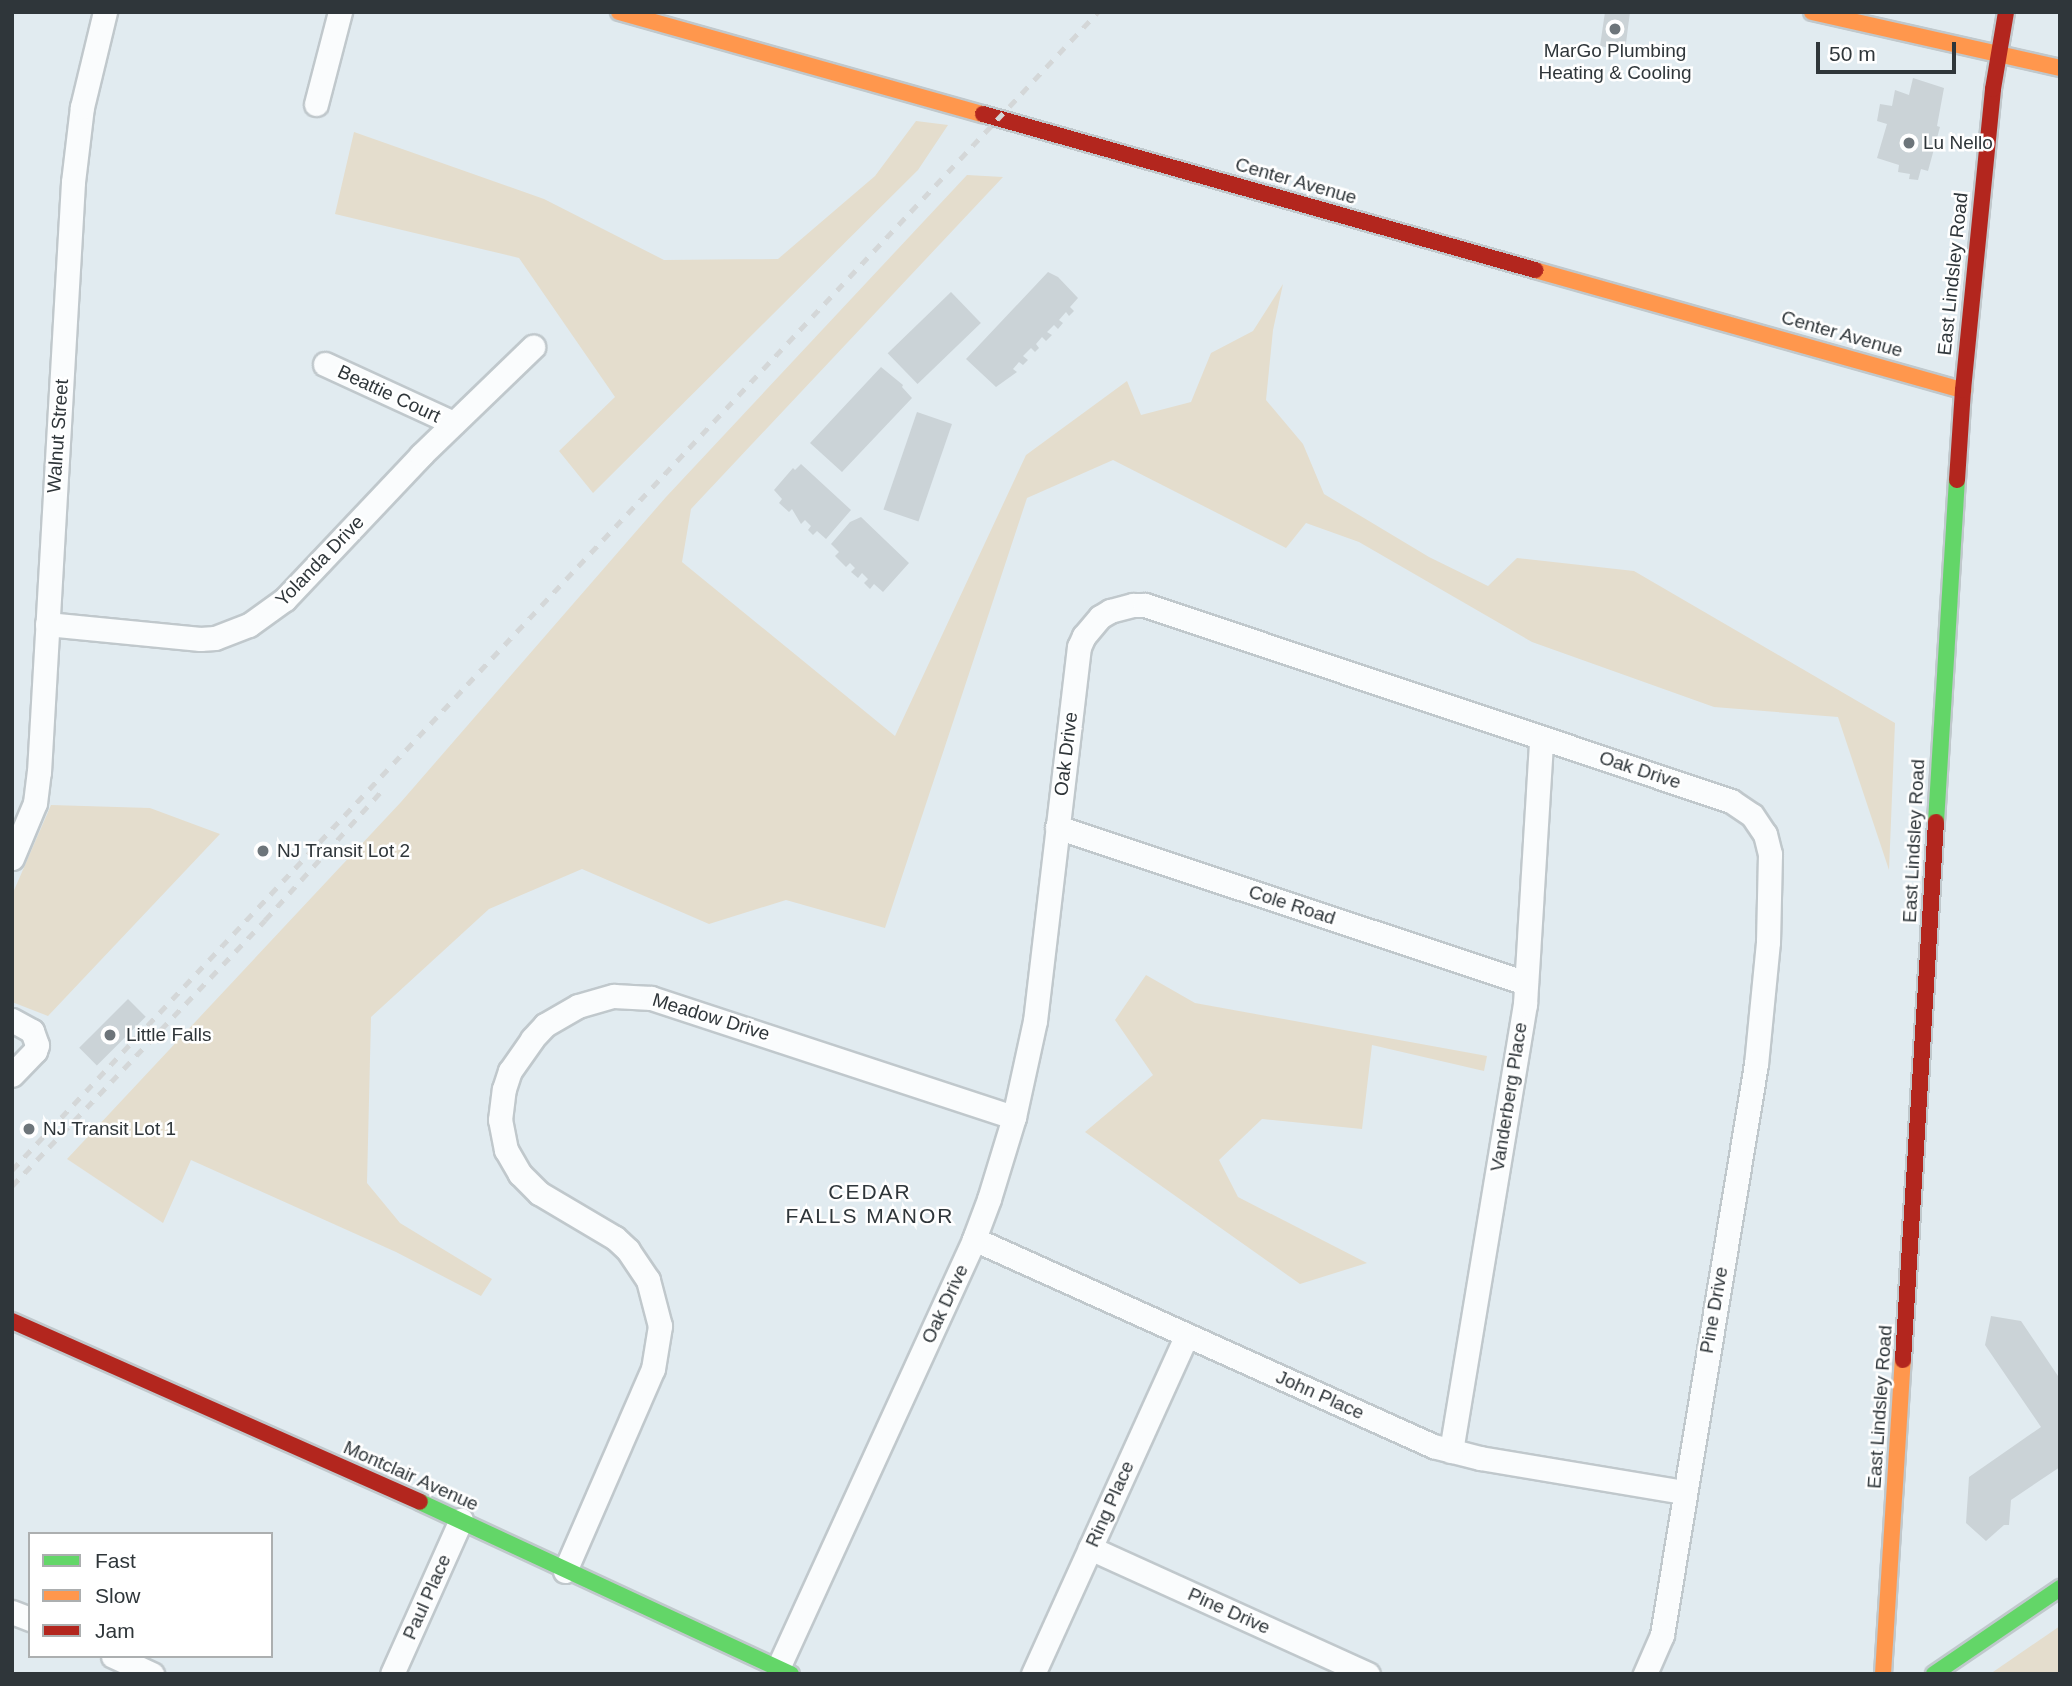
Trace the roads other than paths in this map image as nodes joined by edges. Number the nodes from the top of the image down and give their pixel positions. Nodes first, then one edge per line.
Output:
1 (105, 12) edge
2 (340, 12) edge
3 (619, 12) edge
4 (1812, 12) edge
5 (2006, 12) edge
6 (1999, 56) junction
7 (2060, 68) edge
8 (316, 104) dead end
9 (533, 347) dead end
10 (325, 364) dead end
11 (1963, 390) junction
12 (453, 423) junction
13 (47, 624) junction
14 (1541, 739) junction
15 (1057, 827) junction
16 (12, 858) edge
17 (1768, 942) joint
18 (1526, 983) junction
19 (12, 1020) edge
20 (12, 1075) edge
21 (1014, 1116) junction
22 (974, 1239) junction
23 (12, 1321) edge
24 (1187, 1335) junction
25 (1451, 1451) junction
26 (1684, 1492) junction
27 (461, 1520) junction
28 (1090, 1548) junction
29 (565, 1571) junction
30 (2060, 1588) edge
31 (117, 1658) edge
32 (784, 1671) edge
33 (152, 1674) edge
34 (392, 1674) edge
35 (1033, 1674) edge
36 (1368, 1674) edge
37 (1645, 1674) edge
38 (1883, 1674) edge
39 (1934, 1674) edge

1 - 13 street, Walnut Street
2 - 8 street
3 - 11 street, Center Avenue
4 - 6 street
5 - 6 street, East Lindsley Road
6 - 7 street
6 - 11 street, East Lindsley Road
9 - 12 street, Yolanda Drive
10 - 12 street, Beattie Court
11 - 38 street, East Lindsley Road
12 - 13 street, Yolanda Drive
13 - 16 street, Walnut Street
14 - 15 street, Oak Drive
14 - 17 street, Oak Drive
14 - 18 street, Vanderberg Place
15 - 18 street, Cole Road
15 - 21 street, Oak Drive
17 - 26 street, Pine Drive
18 - 25 street, Vanderberg Place
19 - 20 street
21 - 22 street, Oak Drive
21 - 29 street, Meadow Drive
22 - 24 street, John Place
22 - 32 street, Oak Drive
23 - 27 street, Montclair Avenue
24 - 25 street, John Place
24 - 28 street, Ring Place
25 - 26 street, John Place
26 - 37 street, Pine Drive
27 - 29 street, Montclair Avenue
27 - 34 street, Paul Place
28 - 35 street, Ring Place
28 - 36 street, Pine Drive
29 - 32 street, Montclair Avenue
30 - 39 street
31 - 33 street

